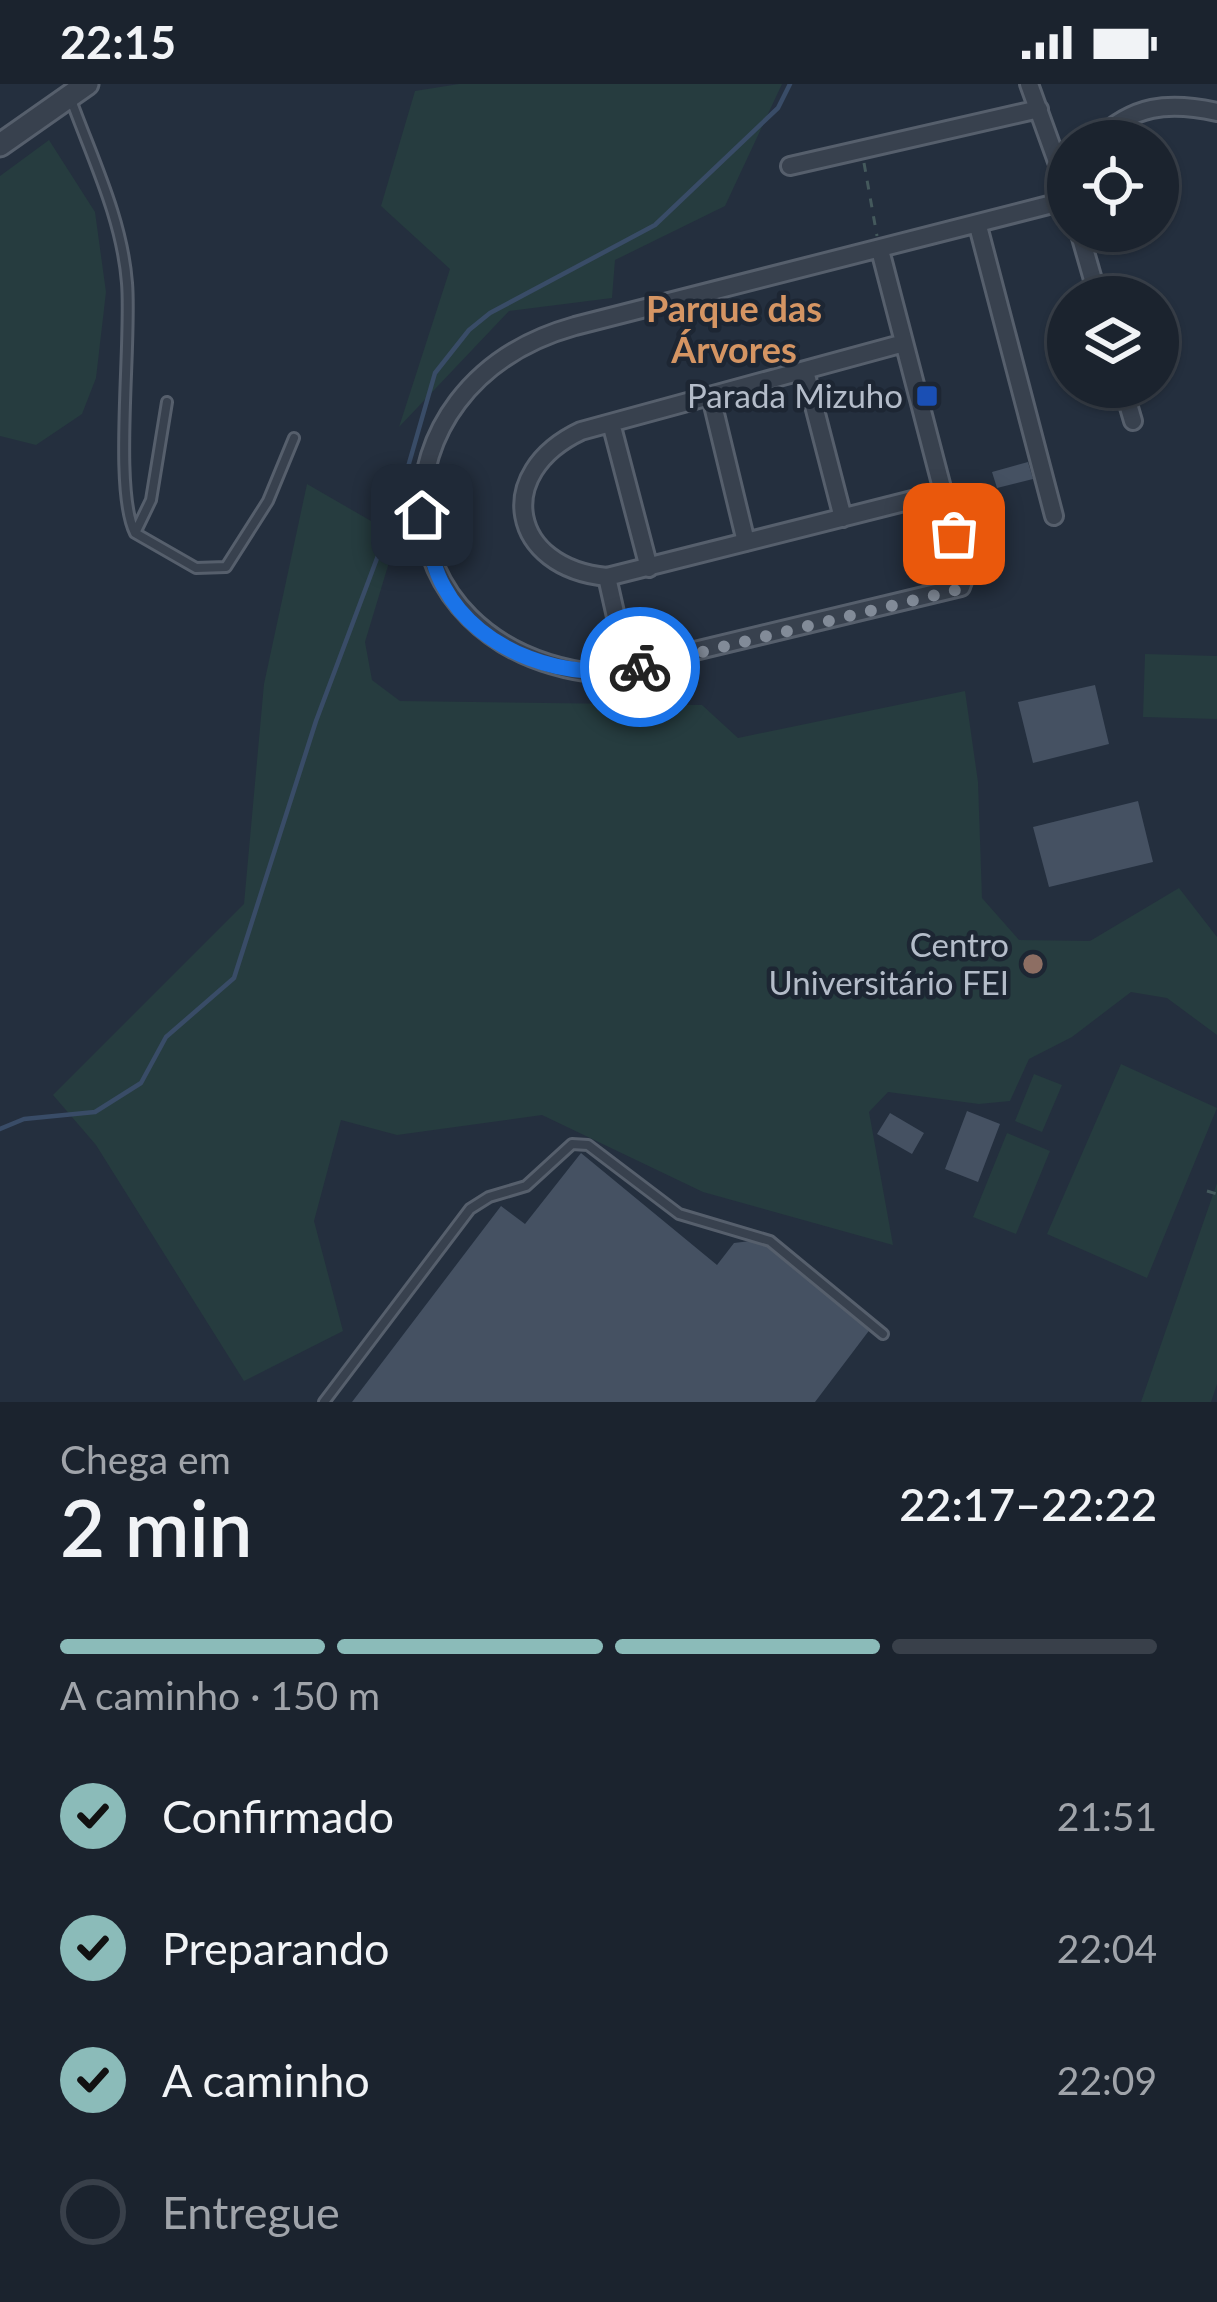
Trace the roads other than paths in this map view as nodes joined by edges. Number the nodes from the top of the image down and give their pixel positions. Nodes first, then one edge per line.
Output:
1 (1029, 84) edge
2 (79, 90) edge
3 (1039, 109) junction
4 (1217, 112) edge
5 (1129, 120) edge
6 (1047, 132) edge
7 (0, 145) edge
8 (790, 166) dead end
9 (1047, 201) edge
10 (978, 226) junction
11 (880, 250) junction
12 (904, 343) junction
13 (805, 371) junction
14 (711, 397) junction
15 (167, 402) dead end
16 (1129, 408) edge
17 (1132, 421) dead end
18 (611, 424) junction
19 (294, 438) dead end
20 (944, 492) junction
21 (1054, 516) dead end
22 (843, 518) junction
23 (135, 532) junction
24 (746, 542) junction
25 (649, 568) junction
26 (607, 577) junction
27 (628, 670) junction
28 (884, 1334) dead end
29 (324, 1402) edge

1 - 3 street
2 - 7 street
2 - 23 lane
3 - 6 street
3 - 8 street
4 - 5 street
9 - 10 street
10 - 11 street
10 - 21 street
11 - 12 street
11 - 27 street
12 - 13 street
12 - 20 street
13 - 14 street
13 - 22 street
14 - 18 street
14 - 24 street
15 - 23 lane
16 - 17 street
18 - 25 street
18 - 26 street
19 - 23 lane
20 - 22 street
20 - 27 street
22 - 24 street
24 - 25 street
25 - 26 street
26 - 27 street
28 - 29 lane

